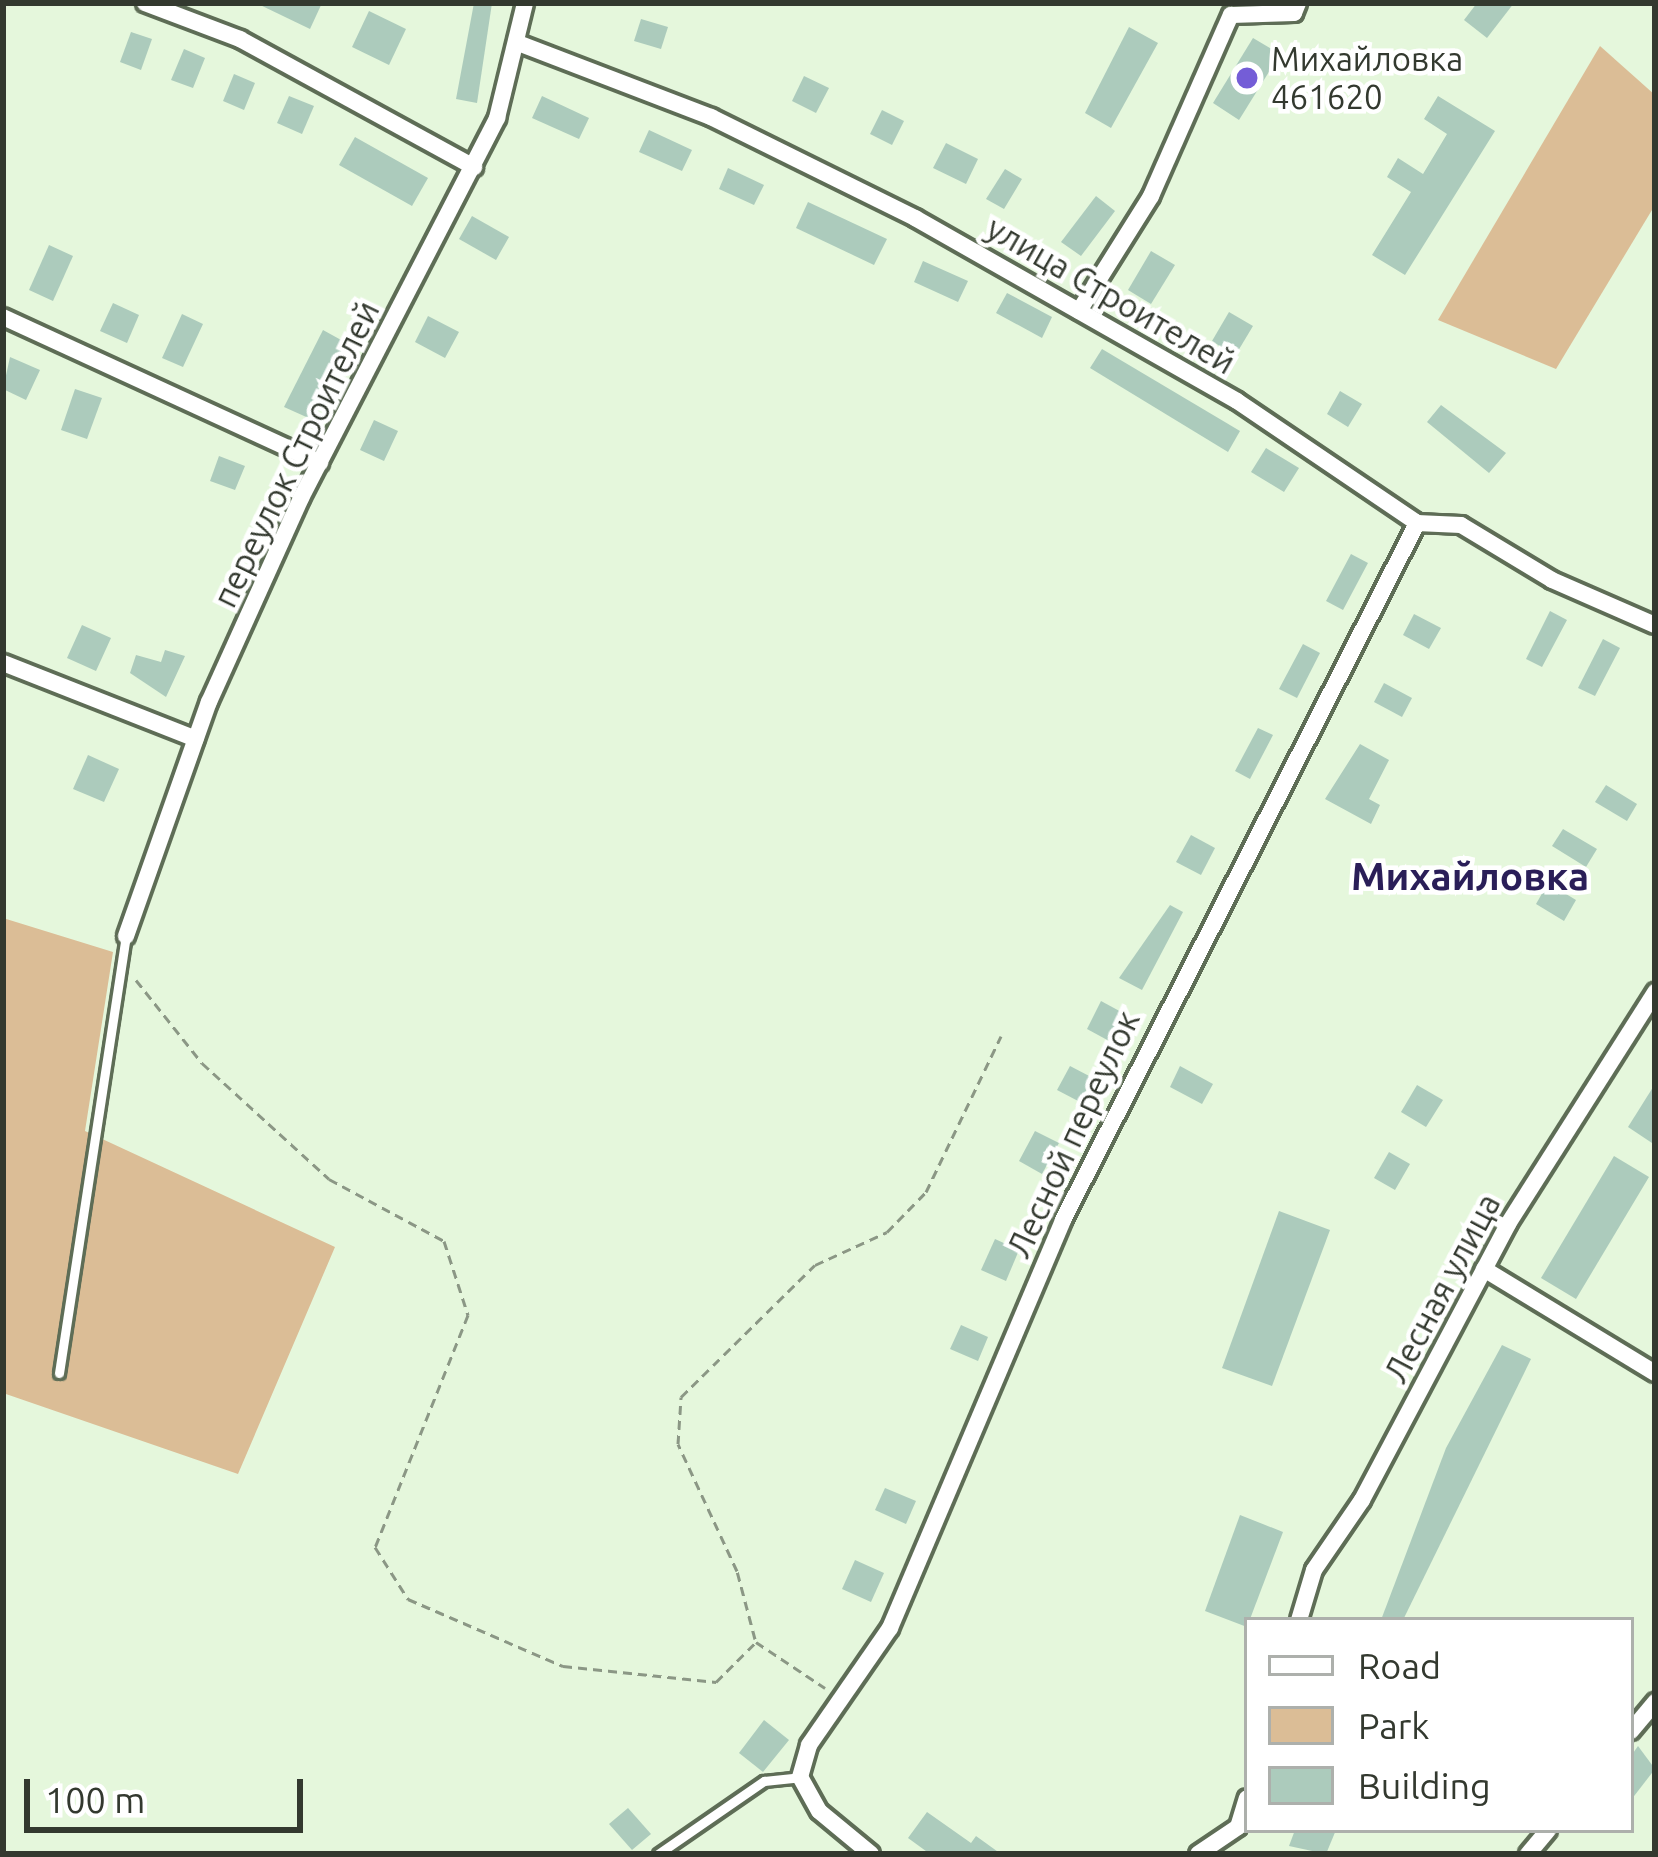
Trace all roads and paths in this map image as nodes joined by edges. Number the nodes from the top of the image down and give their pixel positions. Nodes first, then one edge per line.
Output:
1 (145, 3) edge
2 (525, 3) edge
3 (1298, 3) edge
4 (518, 43) junction
5 (474, 167) junction
6 (1079, 311) junction
7 (3, 317) edge
8 (320, 463) junction
9 (1418, 523) junction
10 (1655, 625) edge
11 (3, 663) edge
12 (196, 740) junction
13 (126, 936) joint
14 (134, 973) dead end
15 (1655, 992) edge
16 (1001, 1036) dead end
17 (1484, 1269) junction
18 (59, 1373) dead end
19 (1655, 1373) edge
20 (1300, 1617) edge
21 (756, 1642) junction
22 (1655, 1702) edge
23 (838, 1703) junction
24 (1634, 1726) edge
25 (800, 1777) junction
26 (1244, 1808) edge
27 (658, 1854) edge
28 (871, 1854) edge
29 (1198, 1854) edge

1 - 5 street
2 - 4 street, переулок Строителей
3 - 6 street
4 - 5 street, переулок Строителей
4 - 6 street, улица Строителей
5 - 8 street, переулок Строителей
6 - 9 street, улица Строителей
7 - 8 street
8 - 12 street, переулок Строителей
9 - 10 street, улица Строителей
9 - 23 street, Лесной переулок
11 - 12 street
12 - 13 street, переулок Строителей
13 - 18 lane
14 - 21 path
15 - 17 street, Лесная улица
16 - 21 path
17 - 19 street
17 - 20 street, Лесная улица
21 - 23 path
22 - 24 street
23 - 25 street, Лесной переулок
25 - 27 lane
25 - 28 street
26 - 29 street

